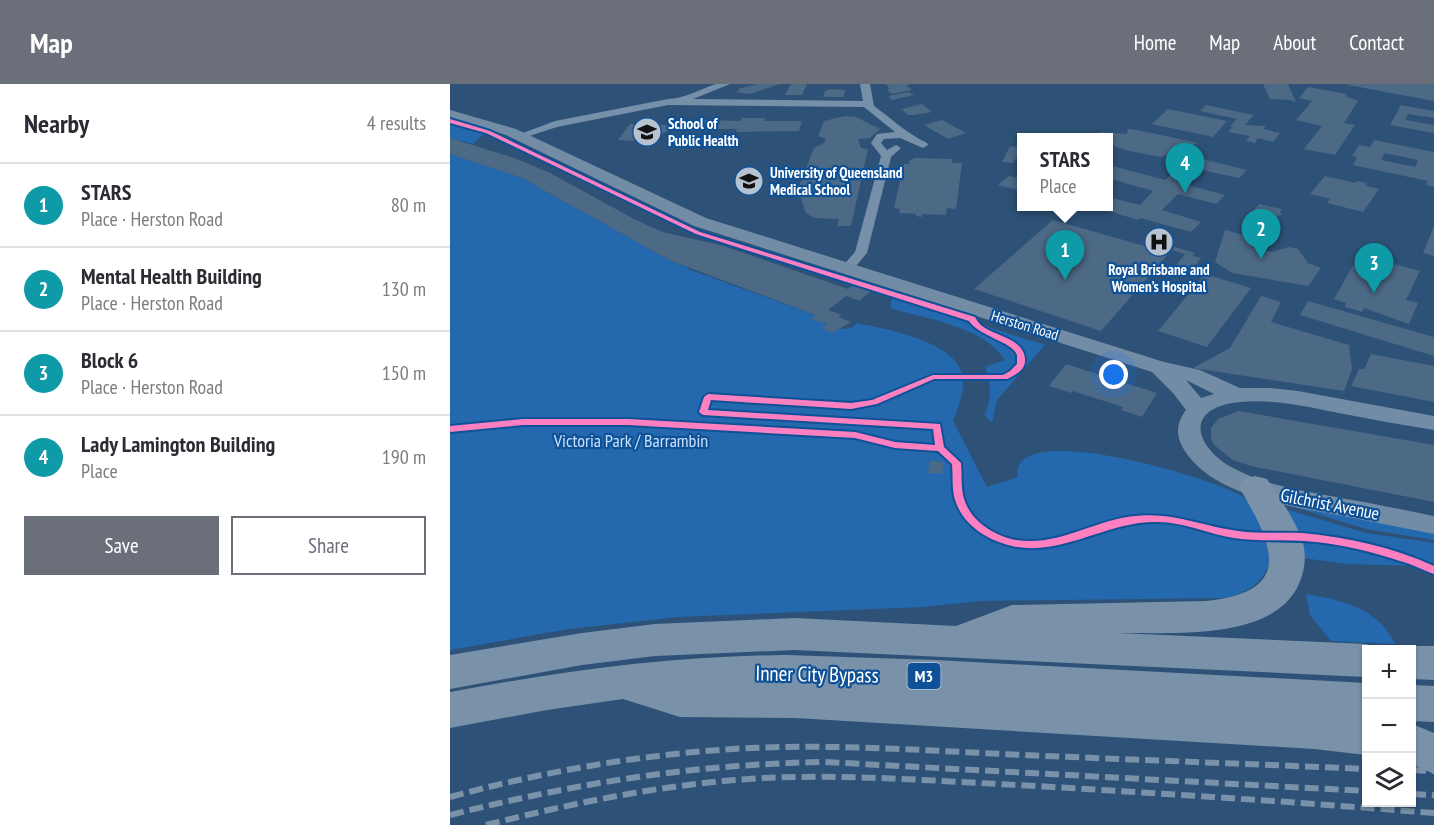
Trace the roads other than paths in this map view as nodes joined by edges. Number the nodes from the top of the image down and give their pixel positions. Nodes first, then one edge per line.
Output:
1 (725, 84) edge
2 (865, 84) edge
3 (682, 102) junction
4 (868, 104) junction
5 (452, 114) edge
6 (893, 124) junction
7 (885, 135) junction
8 (520, 136) junction
9 (896, 145) junction
10 (846, 269) junction
11 (1158, 367) junction
12 (1238, 396) junction
13 (1198, 410) junction
14 (1434, 423) edge
15 (1242, 482) junction
16 (1434, 525) edge
17 (958, 641) junction
18 (1362, 661) edge
19 (1416, 663) edge
20 (1434, 663) edge
21 (450, 672) edge
22 (620, 682) junction
23 (1362, 700) edge
24 (1416, 703) edge
25 (1434, 704) edge
26 (450, 710) edge
27 (1362, 736) edge
28 (1416, 745) edge
29 (1434, 754) edge

1 - 3 street
2 - 4 street
3 - 4 street
3 - 8 street
4 - 6 street
5 - 8 main road, Herston Road
6 - 7 street
6 - 9 street
7 - 9 street
7 - 9 street
8 - 10 main road, Herston Road
9 - 10 street
10 - 11 main road, Herston Road
11 - 12 main road, Herston Road
11 - 13 main road, Herston Road
12 - 13 main road, Herston Road
12 - 14 main road, Herston Road
13 - 15 main road
15 - 16 main road, Gilchrist Avenue
15 - 17 highway
17 - 18 highway, Inner City Bypass / M3
17 - 21 highway, Inner City Bypass / M3
19 - 20 highway
22 - 23 highway, Inner City Bypass / M3
22 - 26 highway, Inner City Bypass / M3
22 - 27 highway
24 - 25 highway
28 - 29 highway

